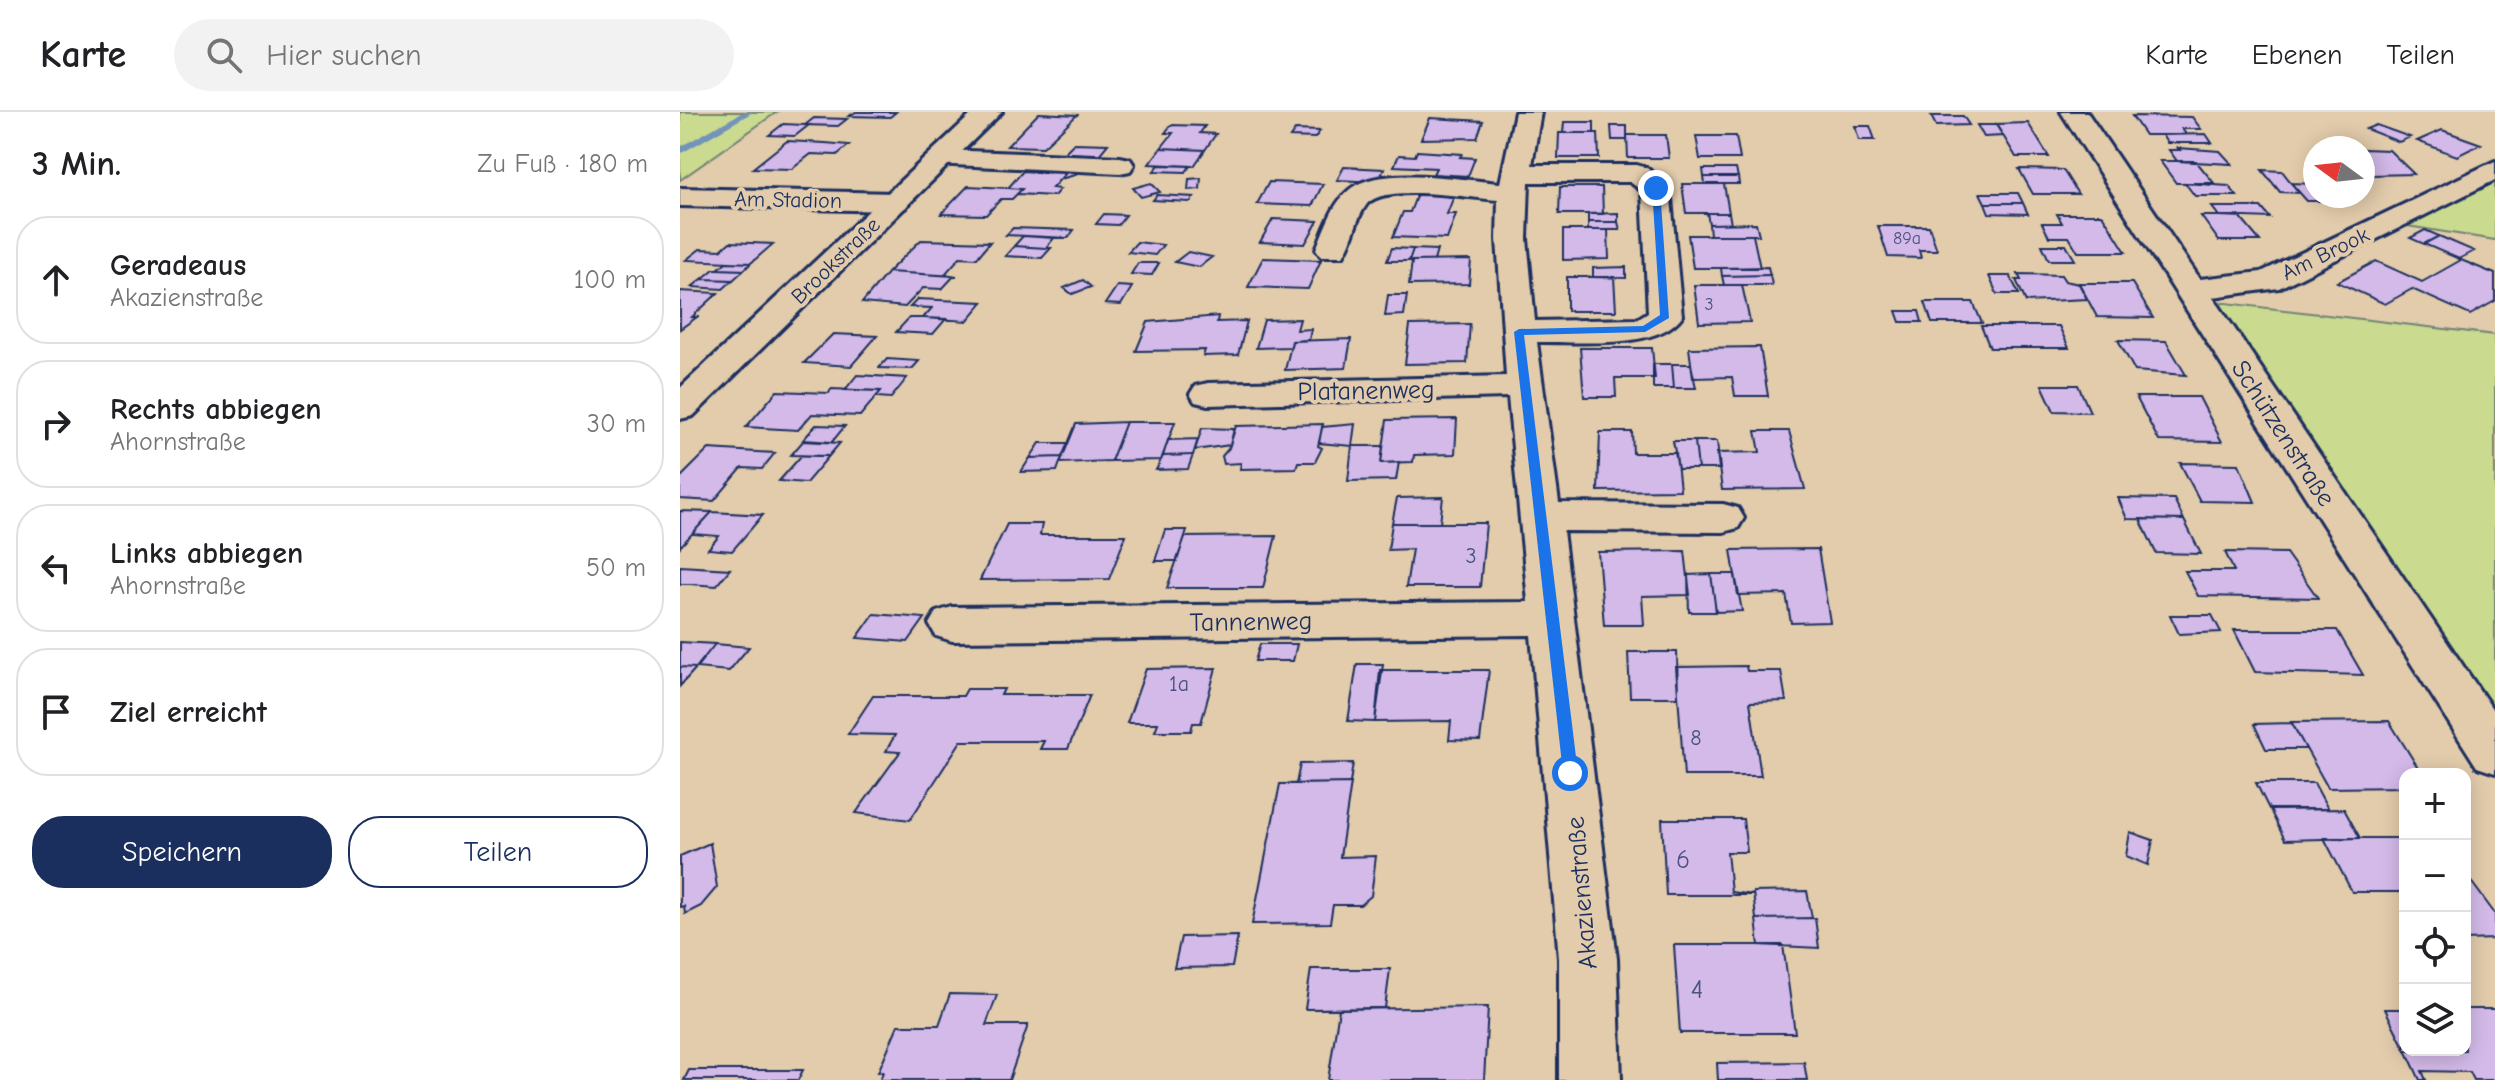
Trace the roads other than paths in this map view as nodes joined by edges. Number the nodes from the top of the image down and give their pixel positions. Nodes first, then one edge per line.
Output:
1 (989, 112) edge
2 (1528, 112) edge
3 (2074, 112) edge
4 (942, 158) junction
5 (1120, 165) dead end
6 (2495, 169) edge
7 (1514, 183) junction
8 (680, 197) edge
9 (895, 202) junction
10 (1332, 249) dead end
11 (2190, 290) junction
12 (1519, 332) junction
13 (1525, 386) junction
14 (1208, 394) dead end
15 (680, 408) edge
16 (1539, 517) junction
17 (1723, 518) dead end
18 (1550, 618) junction
19 (952, 624) dead end
20 (2495, 753) edge
21 (1590, 1080) edge

1 - 4 street, Brookstraße
2 - 7 street, Akazienstraße
3 - 11 street, Schützenstraße
4 - 5 street
4 - 9 street, Brookstraße
6 - 11 street, Am Brook
7 - 10 street
7 - 12 street, Akazienstraße
7 - 12 street
8 - 9 street, Am Stadion
9 - 15 street, Brookstraße
11 - 20 street, Schützenstraße
12 - 13 street, Akazienstraße
13 - 14 street, Platanenweg
13 - 16 street, Akazienstraße
16 - 17 street
16 - 18 street, Akazienstraße
18 - 19 street, Tannenweg
18 - 21 street, Akazienstraße

